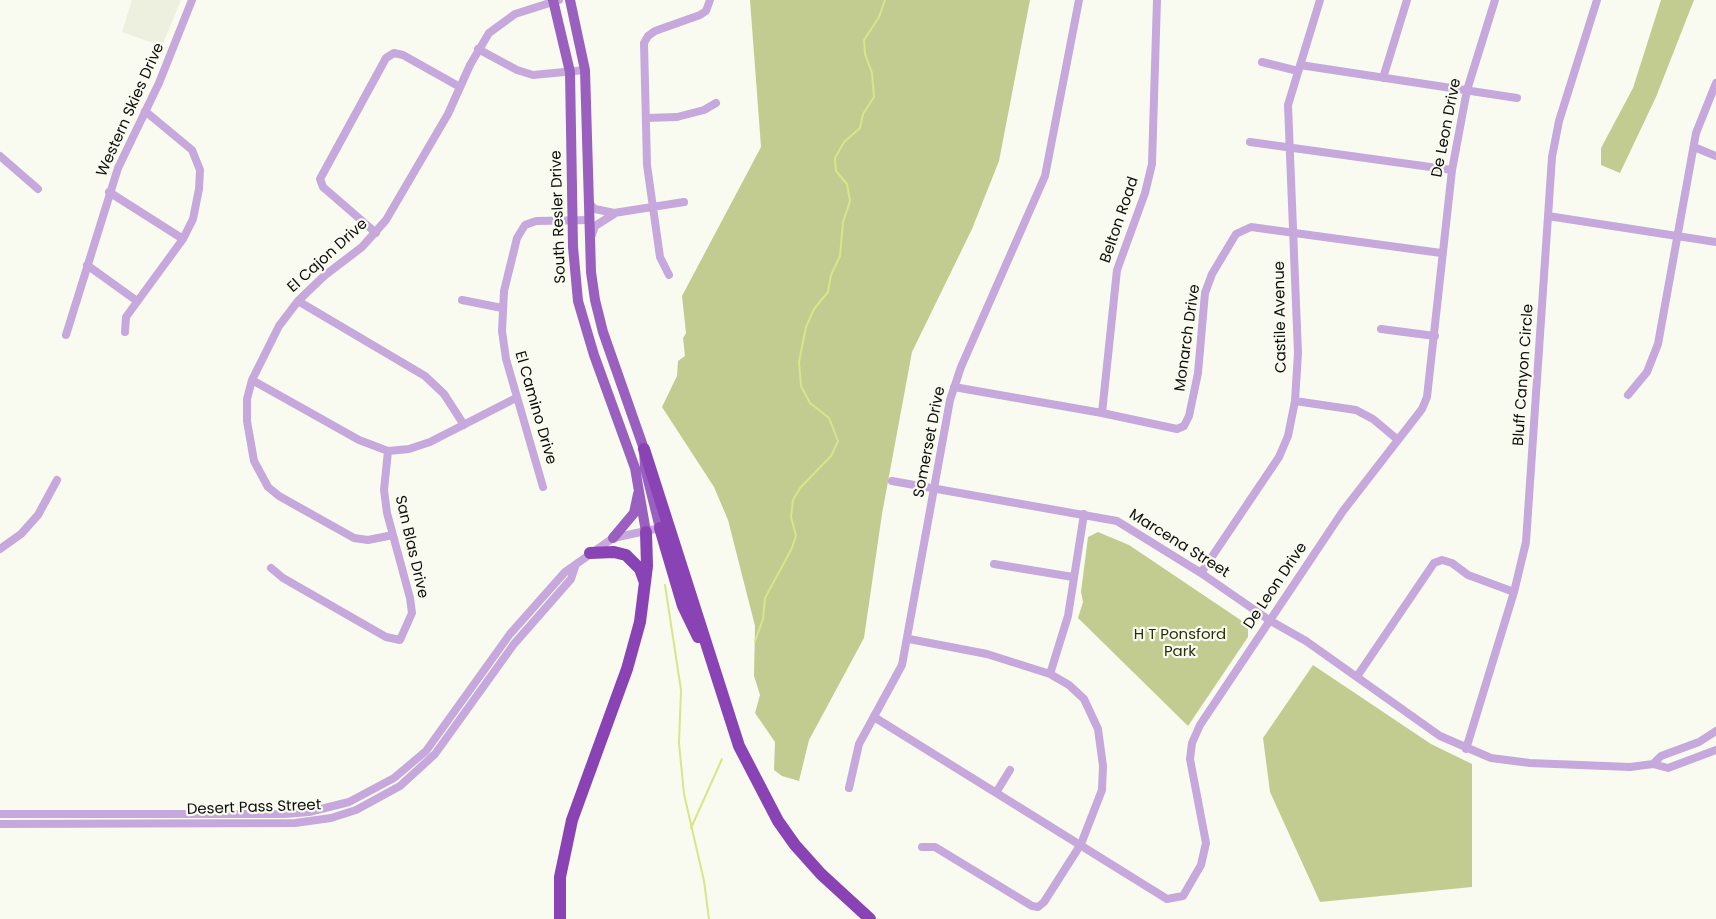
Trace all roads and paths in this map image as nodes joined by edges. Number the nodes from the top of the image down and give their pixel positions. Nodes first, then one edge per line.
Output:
1 (192, 0) edge
2 (555, 0) edge
3 (570, 0) edge
4 (710, 0) edge
5 (1079, 0) edge
6 (1157, 0) edge
7 (1320, 0) edge
8 (1407, 0) edge
9 (1495, 0) edge
10 (1597, 0) edge
11 (478, 49) junction
12 (1262, 62) dead end
13 (1299, 68) junction
14 (585, 70) junction
15 (570, 72) junction
16 (1383, 78) junction
17 (1716, 83) edge
18 (460, 87) junction
19 (1467, 90) junction
20 (1517, 98) dead end
21 (716, 103) dead end
22 (145, 111) junction
23 (646, 118) junction
24 (1250, 142) dead end
25 (1289, 147) junction
26 (1694, 147) junction
27 (0, 156) edge
28 (1716, 156) edge
29 (1452, 171) junction
30 (38, 189) dead end
31 (109, 192) junction
32 (684, 202) dead end
33 (589, 203) junction
34 (651, 208) junction
35 (615, 213) junction
36 (1548, 216) junction
37 (590, 220) junction
38 (574, 221) junction
39 (376, 233) junction
40 (1293, 233) junction
41 (1678, 235) junction
42 (183, 238) junction
43 (590, 239) junction
44 (1716, 242) edge
45 (1441, 253) junction
46 (87, 265) junction
47 (669, 275) dead end
48 (462, 300) dead end
49 (137, 301) junction
50 (298, 301) junction
51 (502, 308) junction
52 (1381, 329) dead end
53 (125, 332) dead end
54 (66, 335) dead end
55 (1435, 336) junction
56 (252, 380) junction
57 (954, 387) junction
58 (1628, 395) dead end
59 (516, 398) junction
60 (1295, 401) junction
61 (1102, 412) junction
62 (464, 425) junction
63 (1398, 440) junction
64 (644, 449) junction
65 (388, 451) junction
66 (57, 480) dead end
67 (892, 481) dead end
68 (543, 487) dead end
69 (640, 488) junction
70 (933, 488) junction
71 (1084, 514) junction
72 (660, 528) junction
73 (646, 532) junction
74 (393, 536) junction
75 (613, 538) junction
76 (0, 549) edge
77 (590, 553) junction
78 (994, 564) dead end
79 (271, 568) dead end
80 (1201, 573) junction
81 (1073, 577) junction
82 (646, 585) junction
83 (1514, 591) junction
84 (1269, 620) junction
85 (909, 639) junction
86 (708, 651) junction
87 (488, 673) junction
88 (1050, 674) junction
89 (1358, 675) junction
90 (874, 717) junction
91 (1716, 731) edge
92 (1466, 749) junction
93 (1716, 750) edge
94 (1653, 764) junction
95 (1010, 770) dead end
96 (849, 788) dead end
97 (997, 791) junction
98 (328, 808) junction
99 (0, 814) edge
100 (331, 818) junction
101 (0, 824) edge
102 (1081, 844) junction
103 (922, 847) dead end
104 (560, 919) edge
105 (870, 919) edge

1 - 22 street, Western Skies Drive
2 - 11 street, El Cajon Drive
2 - 15 main road, South Resler Drive
3 - 14 main road, South Resler Drive
4 - 23 street
5 - 57 street, Somerset Drive
6 - 61 street, Belton Road
7 - 13 street, Castile Avenue
8 - 16 street
9 - 19 street, De Leon Drive
10 - 36 street, Bluff Canyon Circle
11 - 15 street
11 - 18 street, El Cajon Drive
12 - 13 street
13 - 16 street
13 - 25 street, Castile Avenue
14 - 15 street
14 - 33 main road, South Resler Drive
15 - 38 main road, South Resler Drive
16 - 19 street
17 - 26 street
18 - 39 street, El Cajon Drive
18 - 39 street
19 - 20 street
19 - 29 street, De Leon Drive
21 - 23 street
22 - 31 street, Western Skies Drive
22 - 42 street
23 - 34 street
24 - 25 street
25 - 29 street
25 - 40 street, Castile Avenue
26 - 28 street
26 - 41 street
27 - 30 street
29 - 45 street, De Leon Drive
31 - 42 street
31 - 46 street, Western Skies Drive
32 - 34 street
33 - 35 street
33 - 37 main road, South Resler Drive
34 - 35 street
34 - 47 street
35 - 43 street
36 - 41 street
36 - 83 street, Bluff Canyon Circle
37 - 38 street, El Camino Drive
37 - 43 main road, South Resler Drive
38 - 51 street, El Camino Drive
38 - 69 main road, South Resler Drive
39 - 50 street, El Cajon Drive
40 - 45 street, Monarch Drive
40 - 60 street, Castile Avenue
40 - 61 street, Monarch Drive
41 - 44 street
41 - 58 street
42 - 49 street
43 - 64 main road, South Resler Drive
45 - 55 street, De Leon Drive
46 - 49 street
46 - 54 street, Western Skies Drive
48 - 51 street
49 - 53 street
50 - 56 street, El Cajon Drive
50 - 62 street
51 - 59 street, El Camino Drive
52 - 55 street
55 - 63 street, De Leon Drive
56 - 65 street
56 - 74 street, El Cajon Drive
57 - 61 street, Monarch Drive
57 - 70 street, Somerset Drive
59 - 62 street
59 - 68 street, El Camino Drive
60 - 63 street
60 - 80 street, Castile Avenue
62 - 65 street
63 - 84 street, De Leon Drive
64 - 72 main road, South Resler Drive
64 - 86 highway
65 - 74 street, San Blas Drive
66 - 76 street
67 - 70 street, Marcena Street
69 - 73 main road, South Resler Drive
69 - 75 main road
70 - 71 street, Marcena Street
70 - 85 street, Somerset Drive
71 - 80 street, Marcena Street
71 - 81 street
72 - 73 street, Desert Pass Street
72 - 86 highway
73 - 75 street, Desert Pass Street
73 - 82 highway
74 - 79 street, San Blas Drive
75 - 77 street, Desert Pass Street
77 - 82 highway
77 - 87 street, Desert Pass Street
78 - 81 street
80 - 84 street, Marcena Street
81 - 88 street
82 - 104 highway
83 - 89 street
83 - 92 street, Bluff Canyon Circle
84 - 89 street, Marcena Street
84 - 102 street, De Leon Drive
85 - 88 street
85 - 90 street, Somerset Drive
86 - 105 highway
87 - 98 street, Desert Pass Street
87 - 100 street, Desert Pass Street
88 - 102 street
89 - 92 street, Marcena Street
90 - 96 street, Somerset Drive
90 - 97 street, De Leon Drive
91 - 94 street
92 - 94 street, Marcena Street
93 - 94 street, Marcena Street
95 - 97 street
97 - 102 street, De Leon Drive
98 - 99 street, Desert Pass Street
98 - 100 street
100 - 101 street, Desert Pass Street
102 - 103 street

